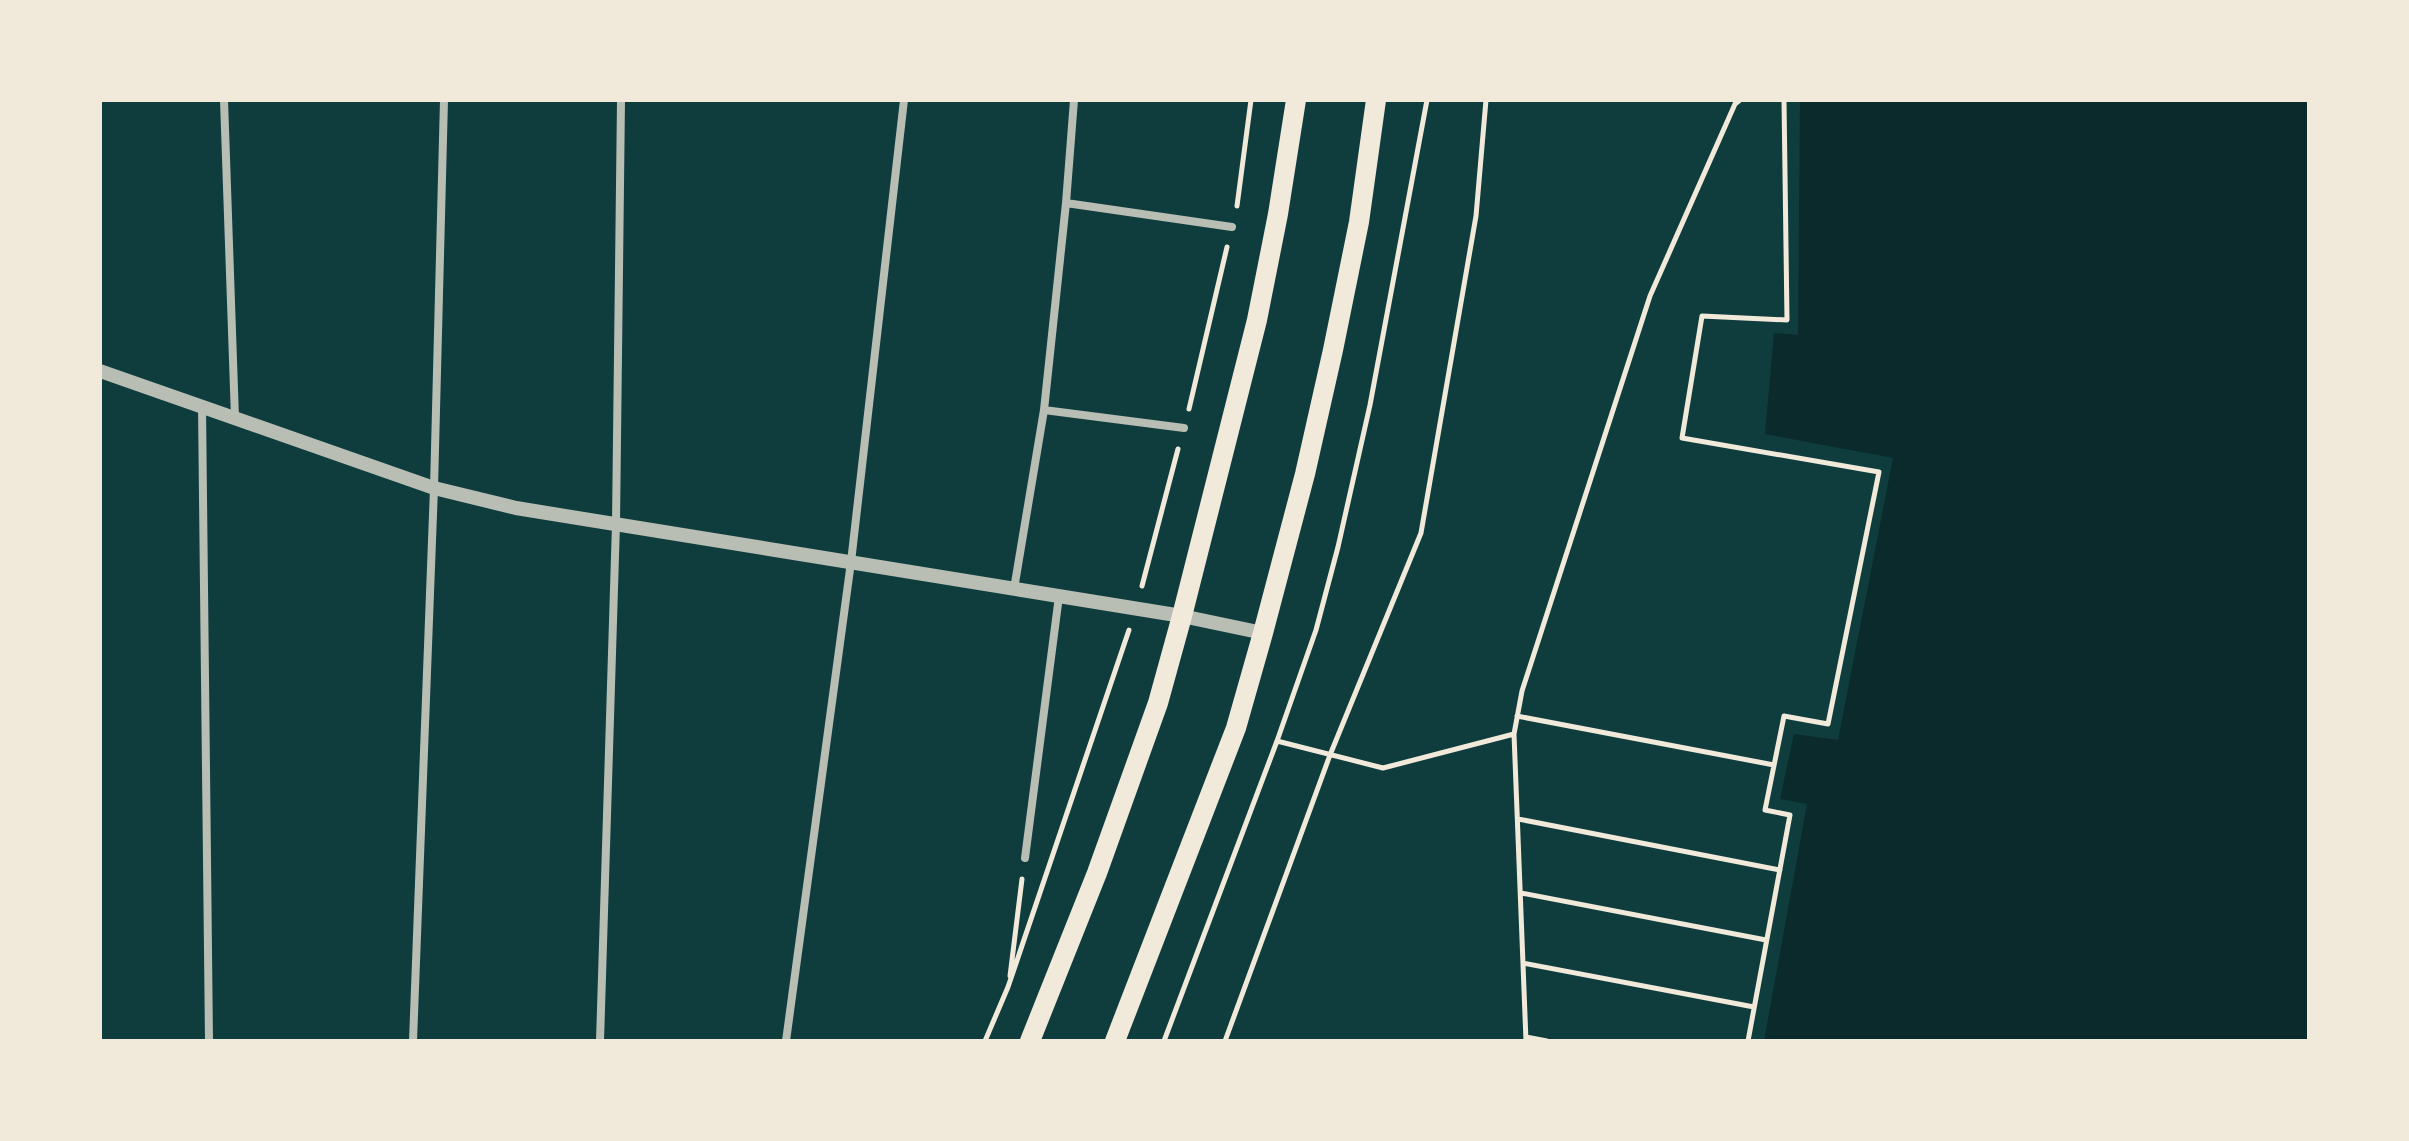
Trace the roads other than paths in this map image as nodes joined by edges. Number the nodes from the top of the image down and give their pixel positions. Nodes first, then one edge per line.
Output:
1 (224, 100) edge
2 (444, 100) edge
3 (621, 100) edge
4 (904, 100) edge
5 (1074, 100) edge
6 (1296, 100) edge
7 (1376, 100) edge
8 (1066, 203) junction
9 (1232, 227) road end
10 (100, 371) edge
11 (202, 406) junction
12 (1044, 410) junction
13 (235, 418) junction
14 (1184, 428) road end
15 (434, 488) junction
16 (616, 524) junction
17 (851, 562) junction
18 (1014, 589) junction
19 (1059, 596) junction
20 (1182, 616) junction
21 (1263, 633) junction
22 (1025, 858) road end
23 (209, 1041) edge
24 (413, 1041) edge
25 (600, 1041) edge
26 (786, 1041) edge
27 (1030, 1041) edge
28 (1115, 1041) edge

1 - 13 street
2 - 15 street
3 - 16 street
4 - 17 street
5 - 8 street
6 - 20 main road
7 - 21 main road
8 - 9 street
8 - 12 street
10 - 11 street
11 - 13 street
11 - 23 street
12 - 14 street
12 - 18 street
13 - 15 street
15 - 16 street
15 - 24 street
16 - 17 street
16 - 25 street
17 - 18 street
17 - 26 street
18 - 19 street
19 - 20 street
19 - 22 street
20 - 21 street
20 - 27 main road
21 - 28 main road

